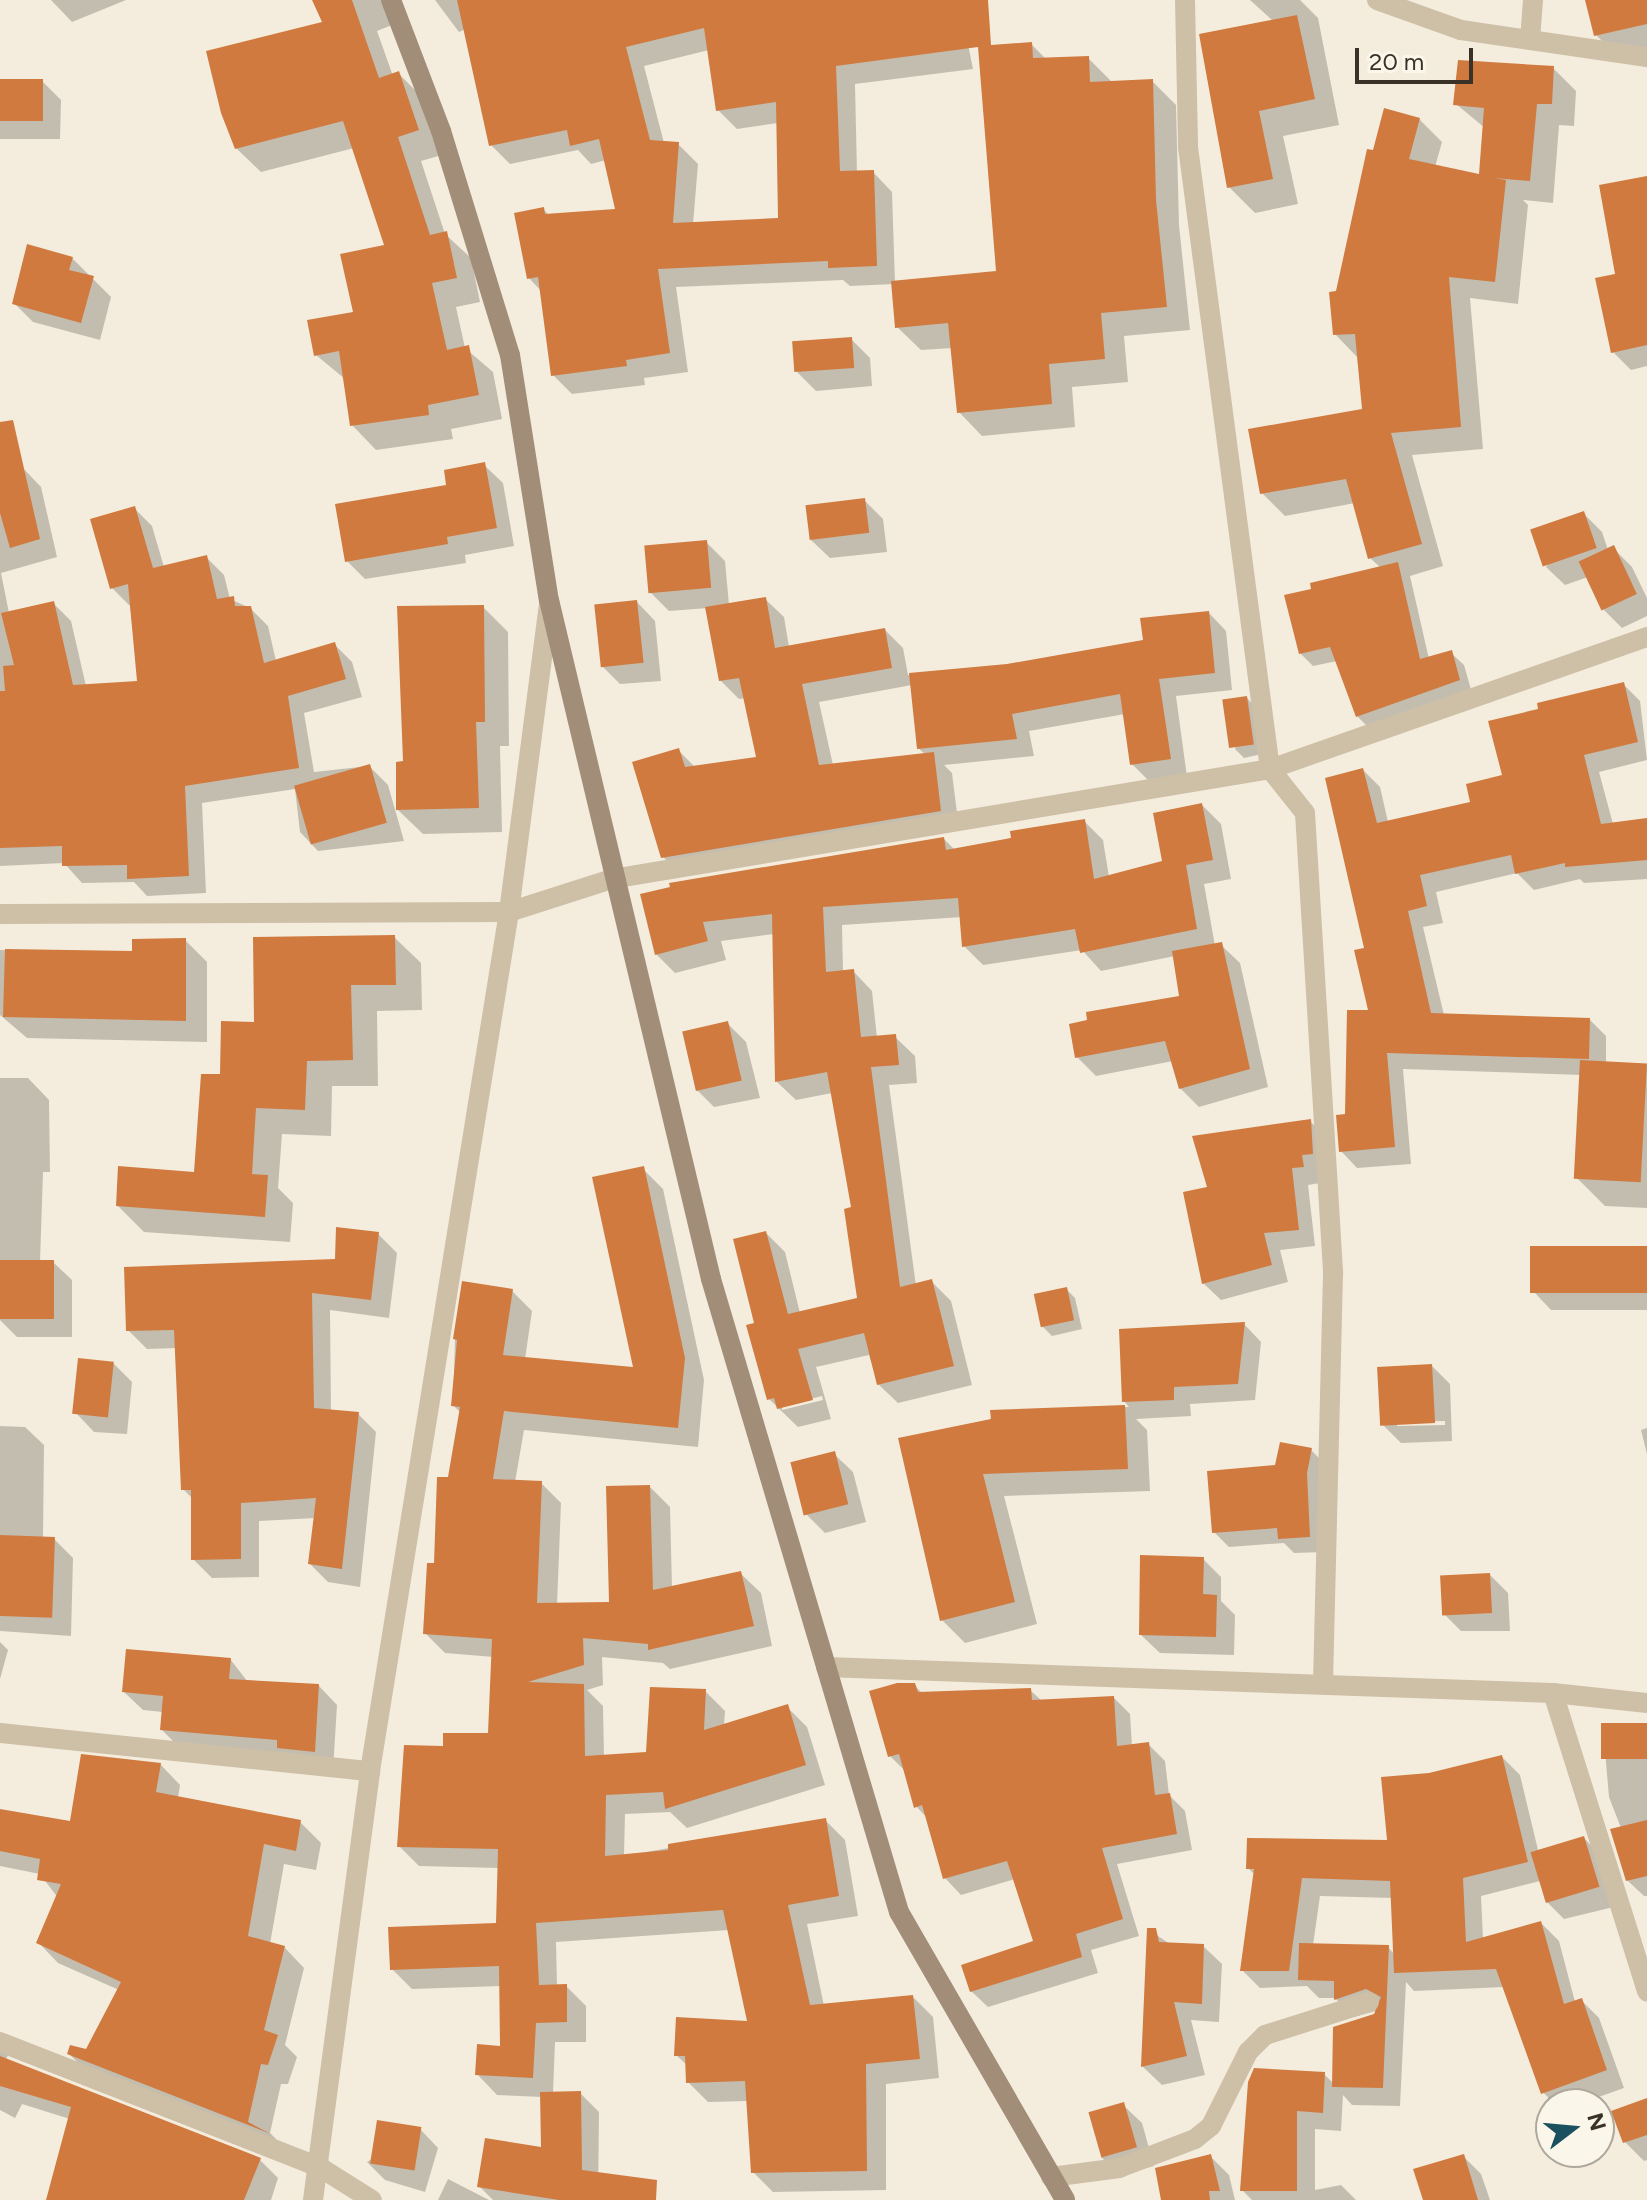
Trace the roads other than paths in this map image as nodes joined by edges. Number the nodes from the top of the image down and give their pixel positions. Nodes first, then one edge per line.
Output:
1 (391, 0) edge
2 (1185, 0) edge
3 (1377, 0) edge
4 (1533, 0) edge
5 (1530, 40) junction
6 (1647, 57) edge
7 (549, 600) junction
8 (1647, 637) edge
9 (1270, 769) junction
10 (612, 879) junction
11 (509, 912) junction
12 (0, 914) edge
13 (826, 1667) junction
14 (1323, 1684) junction
15 (1553, 1693) junction
16 (1647, 1703) edge
17 (0, 1733) edge
18 (370, 1771) junction
19 (1647, 1992) edge
20 (1369, 2002) dead end
21 (0, 2042) edge
22 (321, 2168) junction
23 (1051, 2177) junction
24 (313, 2200) edge
25 (372, 2200) edge
26 (1065, 2200) edge

1 - 7 street
2 - 9 street
3 - 5 street
4 - 5 street
5 - 6 street
7 - 10 street
7 - 11 street
8 - 9 street
9 - 10 street
9 - 14 street
10 - 11 street
10 - 13 street
11 - 12 street
11 - 18 street
13 - 14 street
13 - 23 street
14 - 15 street
15 - 16 street
15 - 19 street
17 - 18 street
18 - 22 street
20 - 23 street
21 - 22 street
22 - 24 street
22 - 25 street
23 - 26 street

